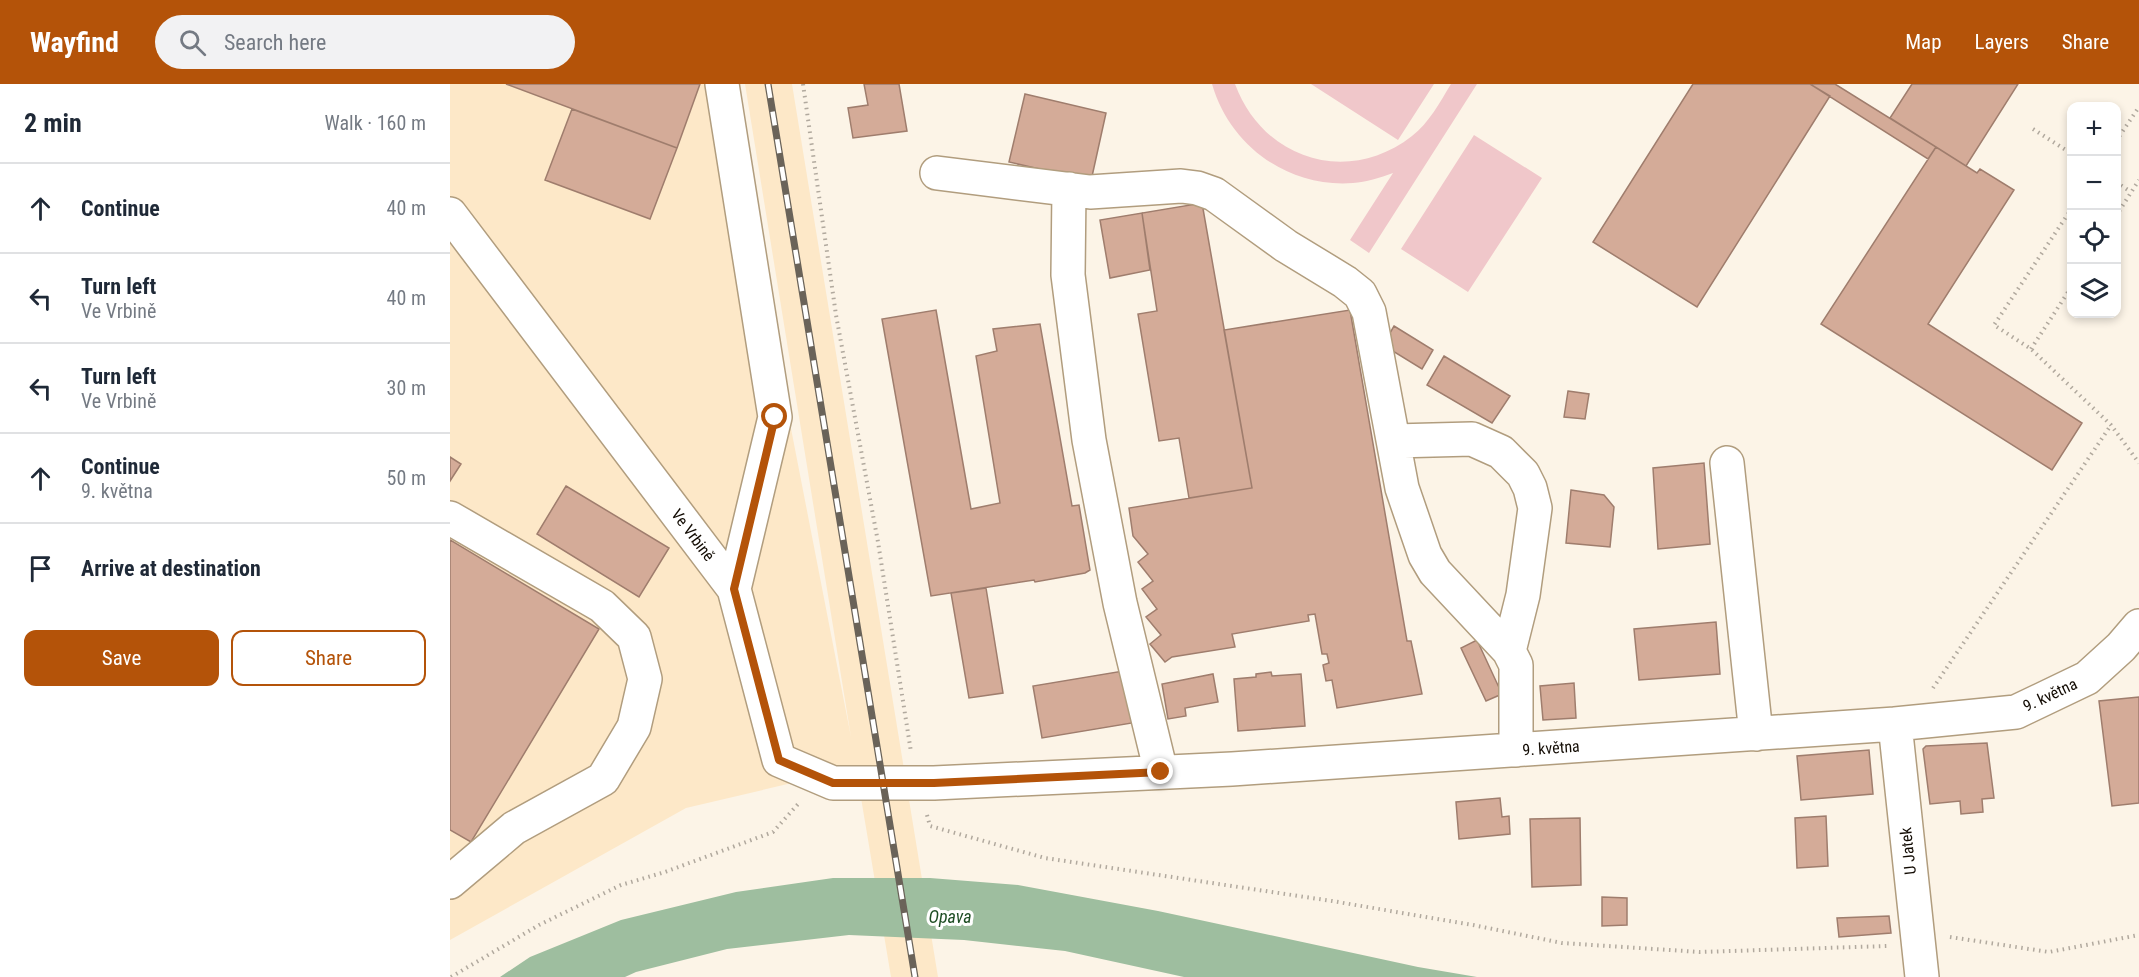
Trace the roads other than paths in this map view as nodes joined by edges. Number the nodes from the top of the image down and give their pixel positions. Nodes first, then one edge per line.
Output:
1 (722, 84) edge
2 (937, 173) dead end
3 (1069, 189) junction
4 (450, 214) edge
5 (1394, 441) junction
6 (1727, 463) dead end
7 (450, 518) edge
8 (734, 589) junction
9 (2139, 626) edge
10 (1509, 651) junction
11 (1902, 723) junction
12 (1756, 734) junction
13 (1516, 750) junction
14 (1161, 772) junction
15 (925, 783) joint
16 (450, 882) edge
17 (1919, 952) edge

1 - 8 street
2 - 3 street
3 - 5 street
3 - 14 street
4 - 8 street, Ve Vrbině
5 - 10 street
5 - 10 street
6 - 12 street
7 - 16 street
8 - 15 street, Ve Vrbině
9 - 11 street, 9. května
10 - 13 street
11 - 12 street, 9. května
11 - 17 street, U Jatek
12 - 13 street, 9. května
13 - 14 street, 9. května
14 - 15 street, 9. května

